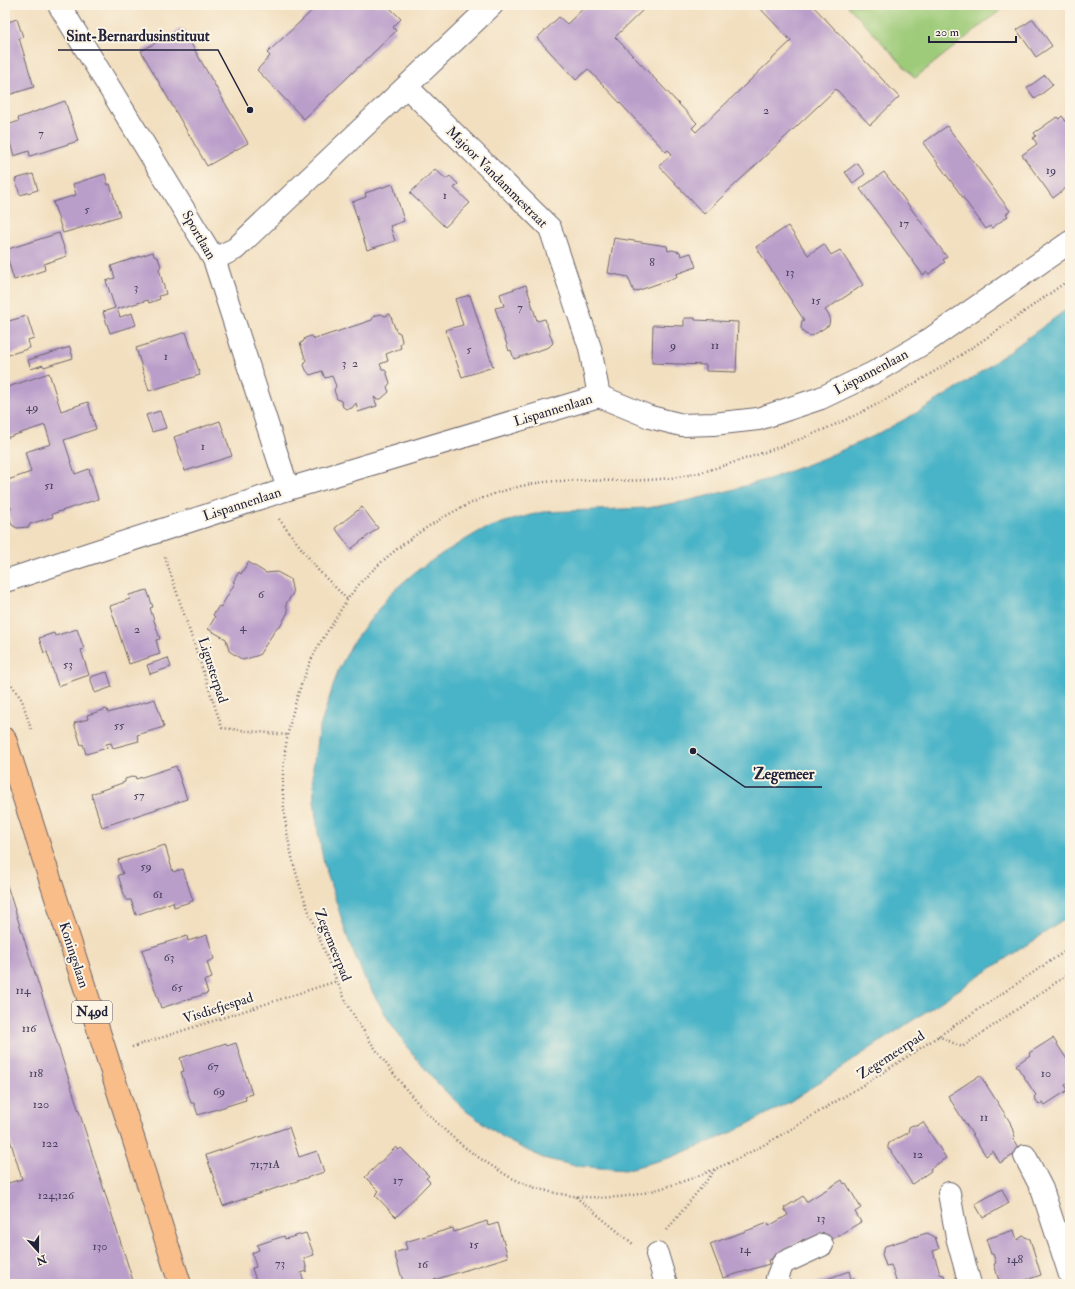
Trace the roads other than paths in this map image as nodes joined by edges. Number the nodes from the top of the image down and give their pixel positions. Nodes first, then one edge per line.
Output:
1 (59, 5) edge
2 (492, 5) edge
3 (407, 87) junction
4 (1070, 242) edge
5 (214, 259) junction
6 (598, 396) junction
7 (288, 489) junction
8 (5, 581) edge
9 (5, 739) edge
10 (1025, 1156) dead end
11 (949, 1193) dead end
12 (822, 1245) dead end
13 (657, 1254) road end
14 (1070, 1275) edge
15 (180, 1284) edge
16 (666, 1284) edge
17 (779, 1284) edge
18 (970, 1284) edge

1 - 5 street, Sportlaan
2 - 3 street
3 - 5 street
3 - 6 street, Majoor Vandammestraat
4 - 6 street, Lispannenlaan
5 - 7 street, Sportlaan
6 - 7 street, Lispannenlaan
7 - 8 street, Lispannenlaan
9 - 15 main road, Koningslaan / N49d
10 - 14 street
11 - 18 street
12 - 17 street
13 - 16 street

